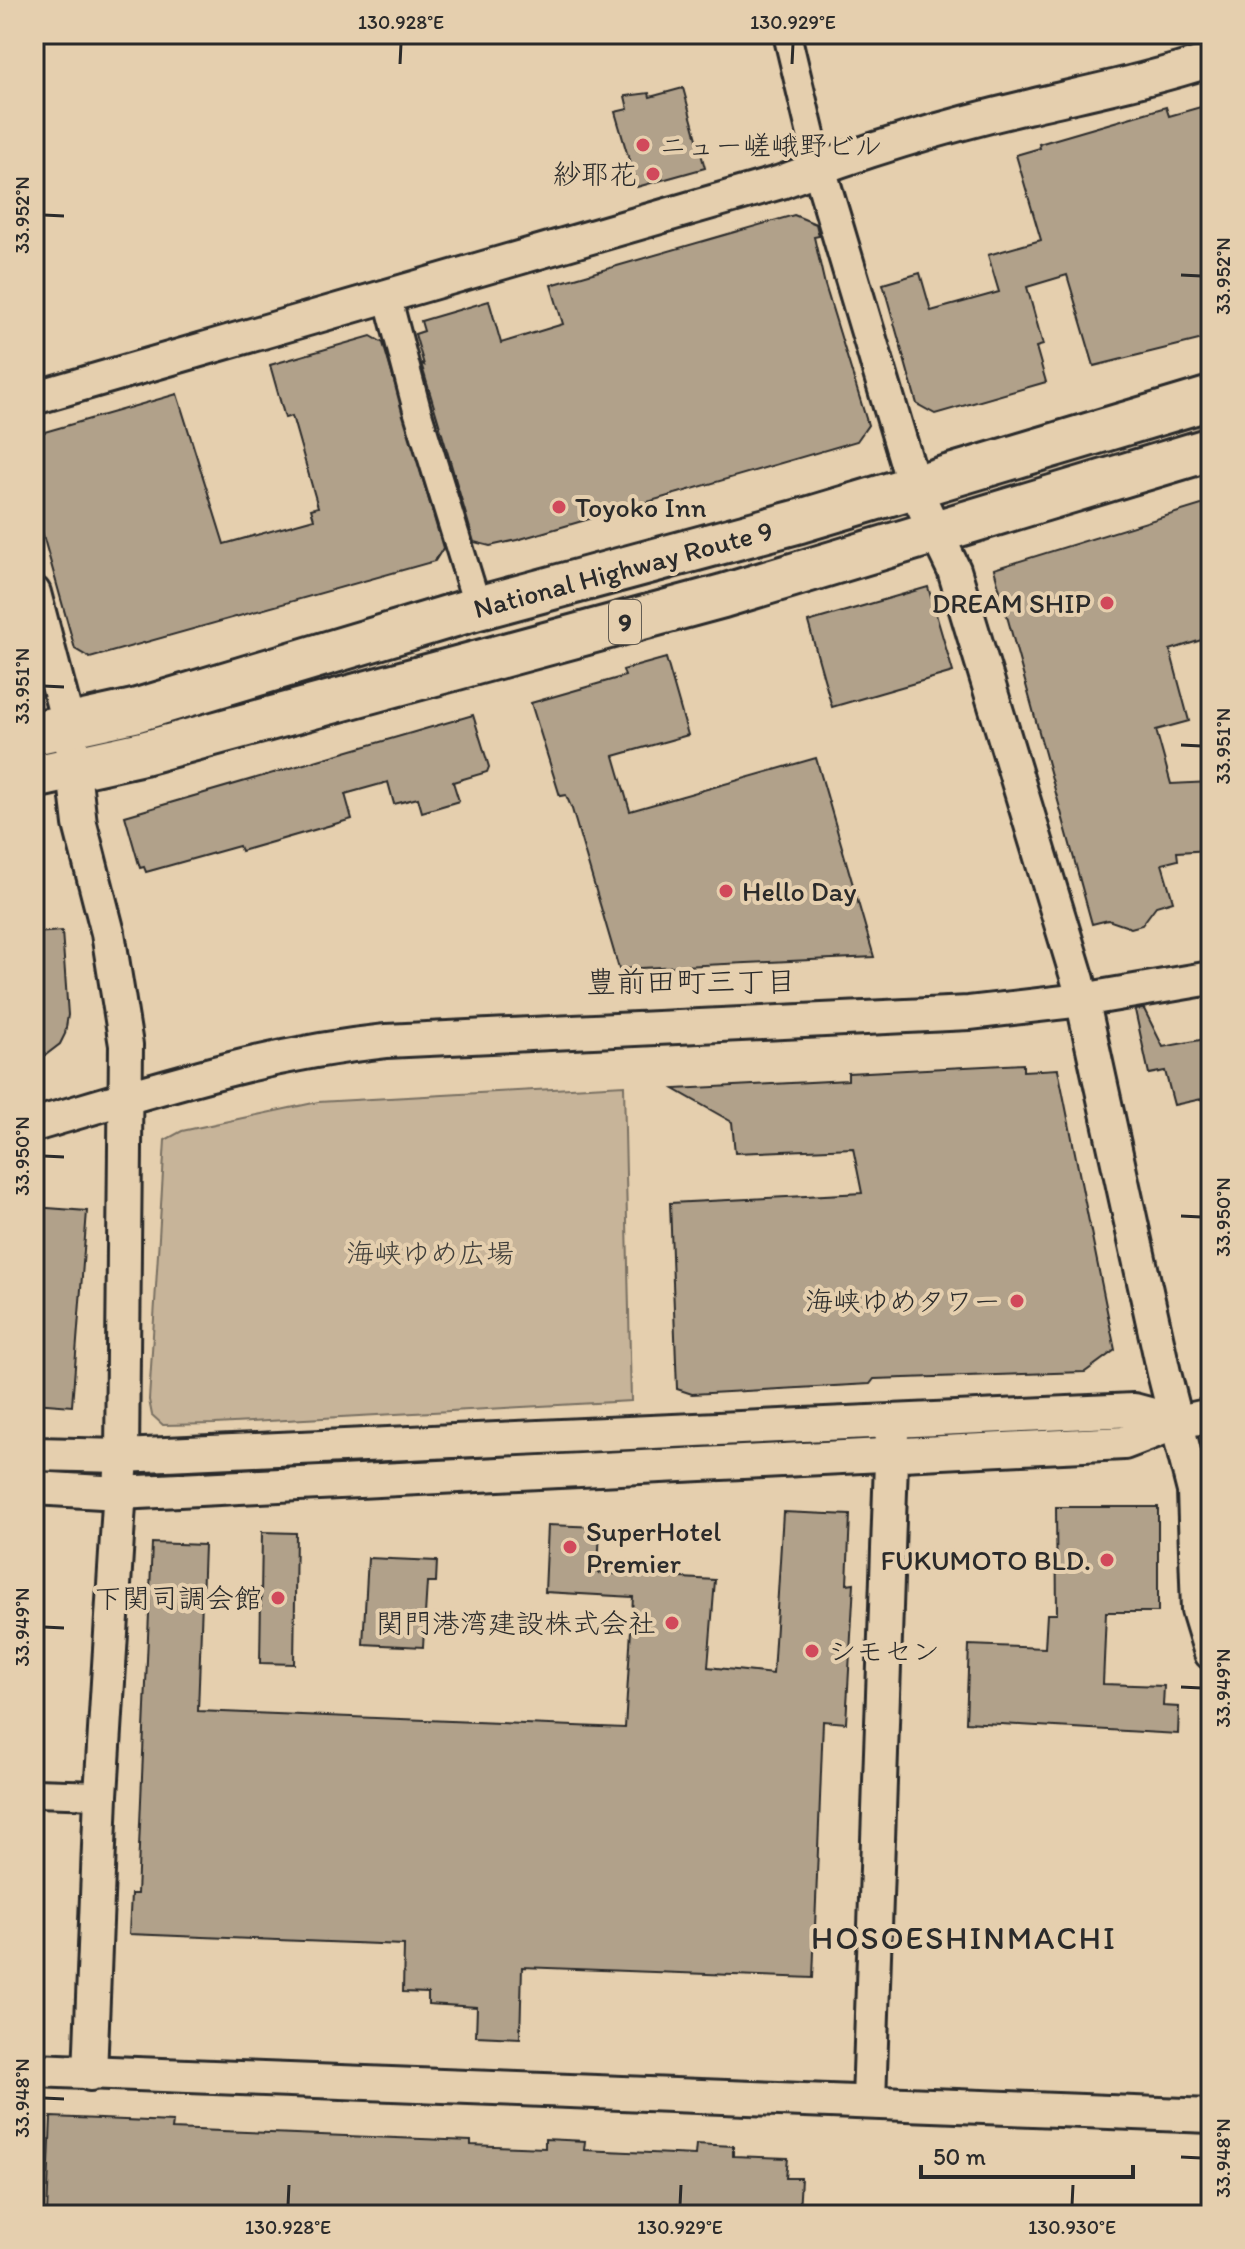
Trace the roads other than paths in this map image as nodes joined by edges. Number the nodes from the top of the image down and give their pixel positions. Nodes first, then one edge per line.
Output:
1 (787, 34) edge
2 (1211, 60) edge
3 (819, 168) junction
4 (387, 295) junction
5 (34, 398) edge
6 (1211, 398) edge
7 (1211, 449) edge
8 (914, 487) junction
9 (938, 531) junction
10 (34, 593) edge
11 (478, 608) junction
12 (52, 730) edge
13 (75, 769) junction
14 (34, 777) edge
15 (1211, 978) edge
16 (1082, 1000) junction
17 (126, 1097) junction
18 (34, 1125) edge
19 (1211, 1415) edge
20 (893, 1419) junction
21 (1179, 1422) junction
22 (34, 1454) edge
23 (891, 1455) junction
24 (122, 1456) junction
25 (34, 1488) edge
26 (119, 1493) junction
27 (1211, 1653) edge
28 (34, 1793) edge
29 (101, 1795) junction
30 (34, 2070) edge
31 (90, 2074) junction
32 (869, 2101) junction
33 (1211, 2116) edge

1 - 3 street
2 - 3 street
3 - 4 street
3 - 8 street
4 - 5 street
4 - 11 street
6 - 8 highway, National Highway Route 9 / 9
7 - 9 highway, National Highway Route 9 / 9
8 - 9 street
8 - 11 highway, National Highway Route 9 / 9
9 - 13 highway, National Highway Route 9 / 9
9 - 16 street
10 - 12 street
11 - 12 highway, National Highway Route 9 / 9
12 - 13 street
13 - 14 highway, National Highway Route 9 / 9
13 - 17 street
15 - 16 street
16 - 17 street
16 - 21 street
17 - 18 street
17 - 24 street
19 - 21 street
20 - 21 street
20 - 23 street
20 - 24 street
21 - 23 street
21 - 27 street
22 - 24 street
23 - 26 street
23 - 32 street
24 - 26 street
25 - 26 street
26 - 29 street
28 - 29 street
29 - 31 street
30 - 31 street
31 - 32 street
32 - 33 street

